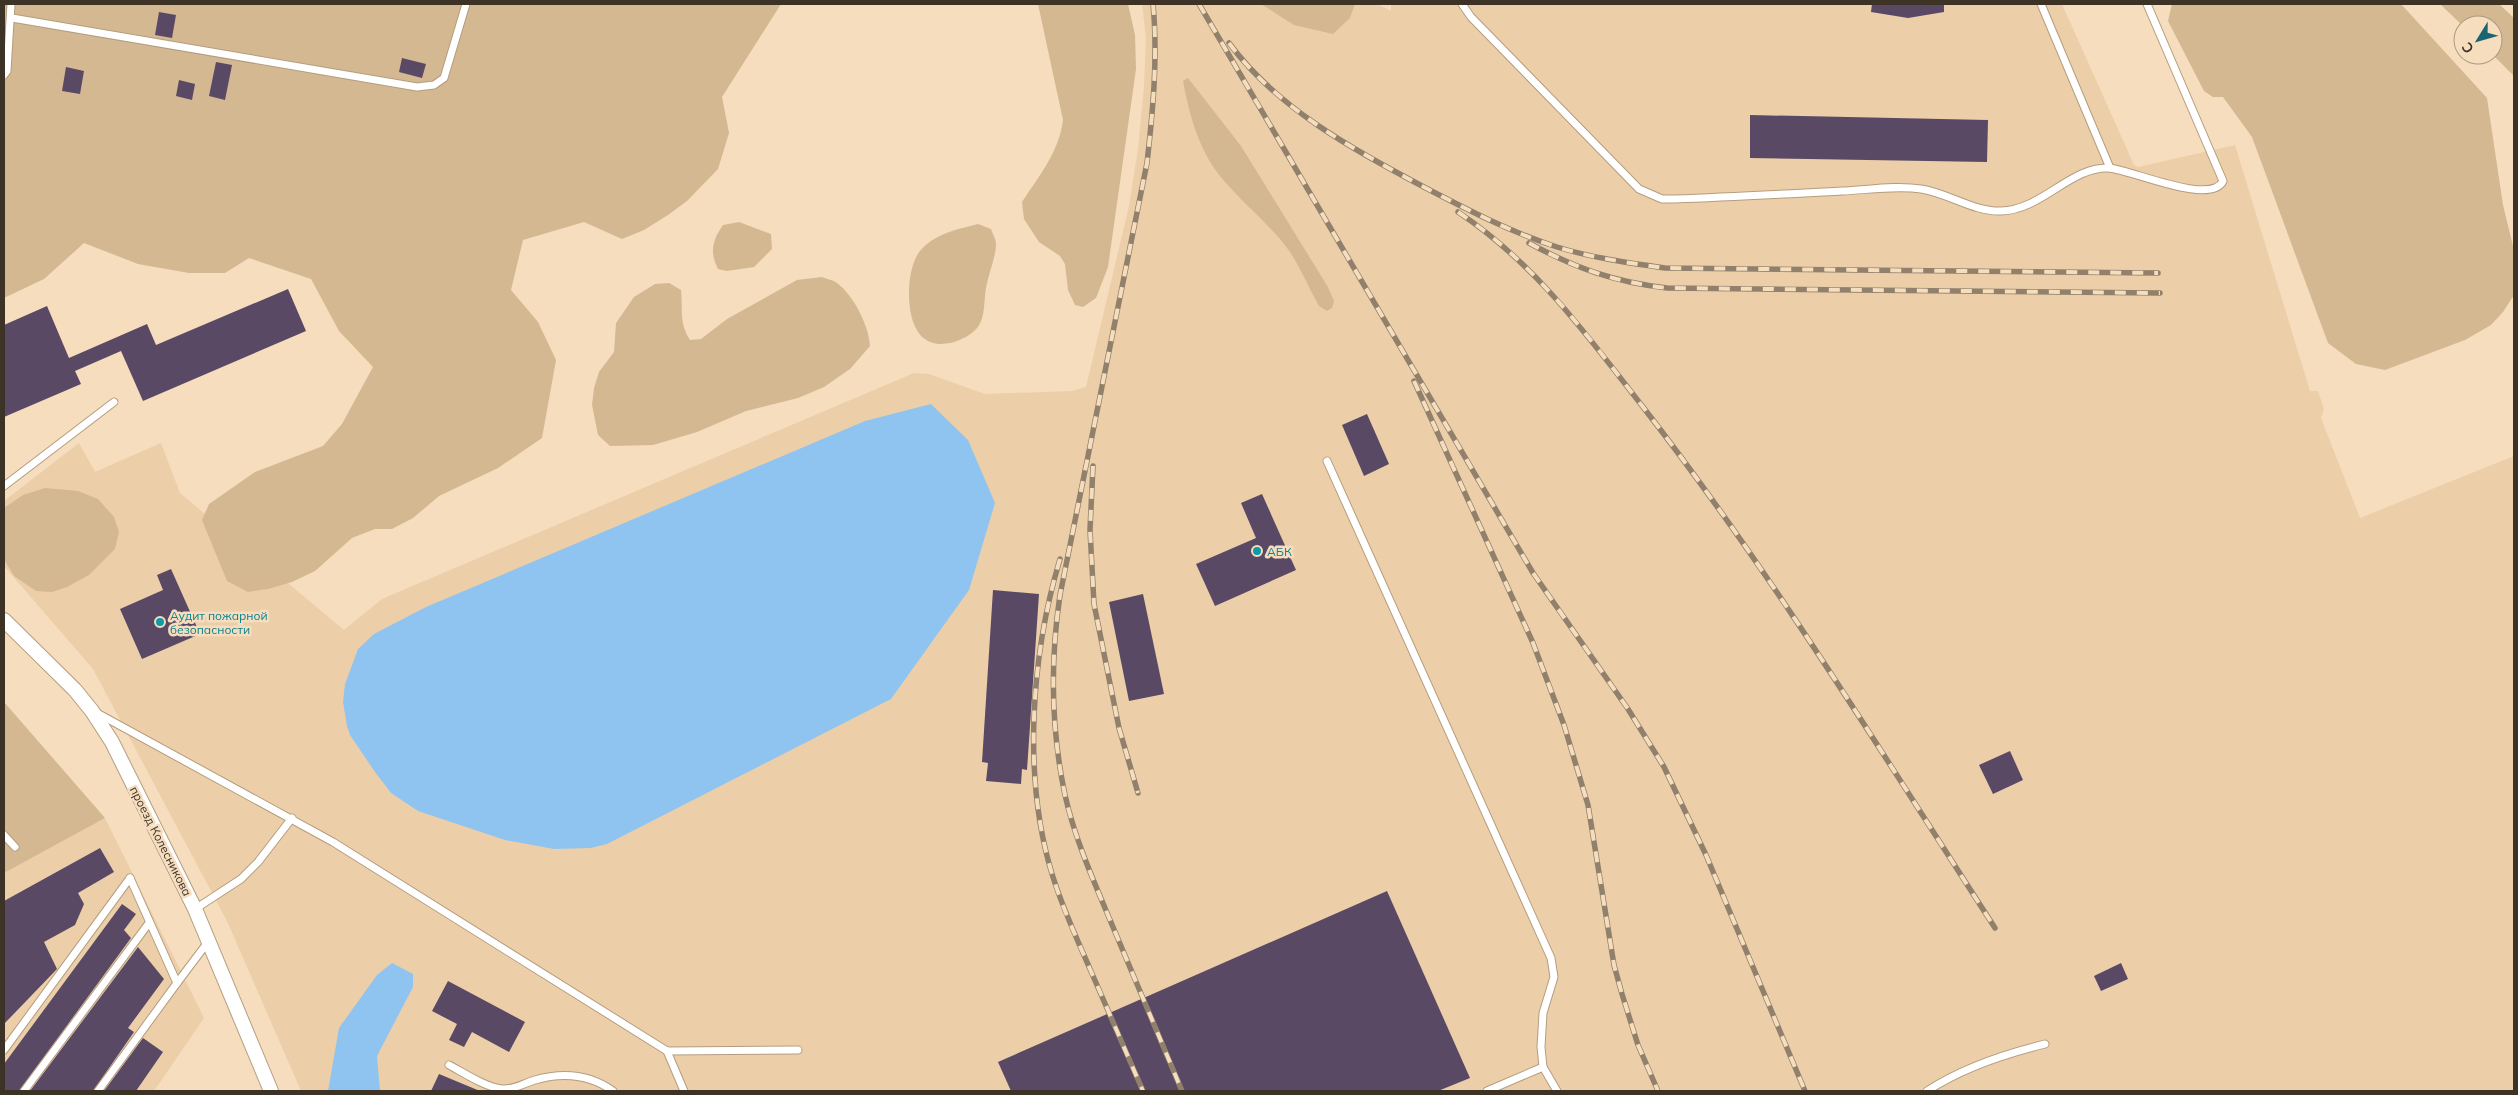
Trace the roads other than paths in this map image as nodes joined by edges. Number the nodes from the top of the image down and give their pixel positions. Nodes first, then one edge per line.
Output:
1 (12, 4) edge
2 (466, 4) edge
3 (1462, 4) edge
4 (2040, 4) edge
5 (2147, 4) edge
6 (12, 18) junction
7 (4, 75) edge
8 (2110, 168) junction
9 (114, 402) dead end
10 (1328, 461) dead end
11 (4, 486) edge
12 (4, 620) edge
13 (92, 711) junction
14 (292, 818) junction
15 (4, 834) edge
16 (15, 847) dead end
17 (195, 909) junction
18 (149, 923) junction
19 (209, 941) junction
20 (177, 983) junction
21 (2045, 1044) dead end
22 (4, 1050) edge
23 (798, 1050) dead end
24 (667, 1051) junction
25 (449, 1065) dead end
26 (1543, 1067) junction
27 (24, 1091) edge
28 (98, 1091) edge
29 (271, 1091) edge
30 (612, 1091) edge
31 (684, 1091) edge
32 (1487, 1091) edge
33 (1558, 1091) edge
34 (1927, 1091) edge

1 - 6 lane
2 - 6 lane
3 - 8 lane
4 - 8 lane
5 - 8 lane
6 - 7 lane
9 - 11 lane
10 - 26 lane
12 - 13 street, проезд Колесникова
13 - 14 lane
13 - 17 street, проезд Колесникова
14 - 17 lane
14 - 24 lane
15 - 16 lane
17 - 19 street, проезд Колесникова
18 - 20 lane
18 - 22 lane
18 - 27 lane
19 - 20 lane
19 - 29 street, проезд Колесникова
20 - 28 lane
21 - 34 lane
23 - 24 lane
24 - 31 lane
25 - 30 lane
26 - 32 lane
26 - 33 lane

